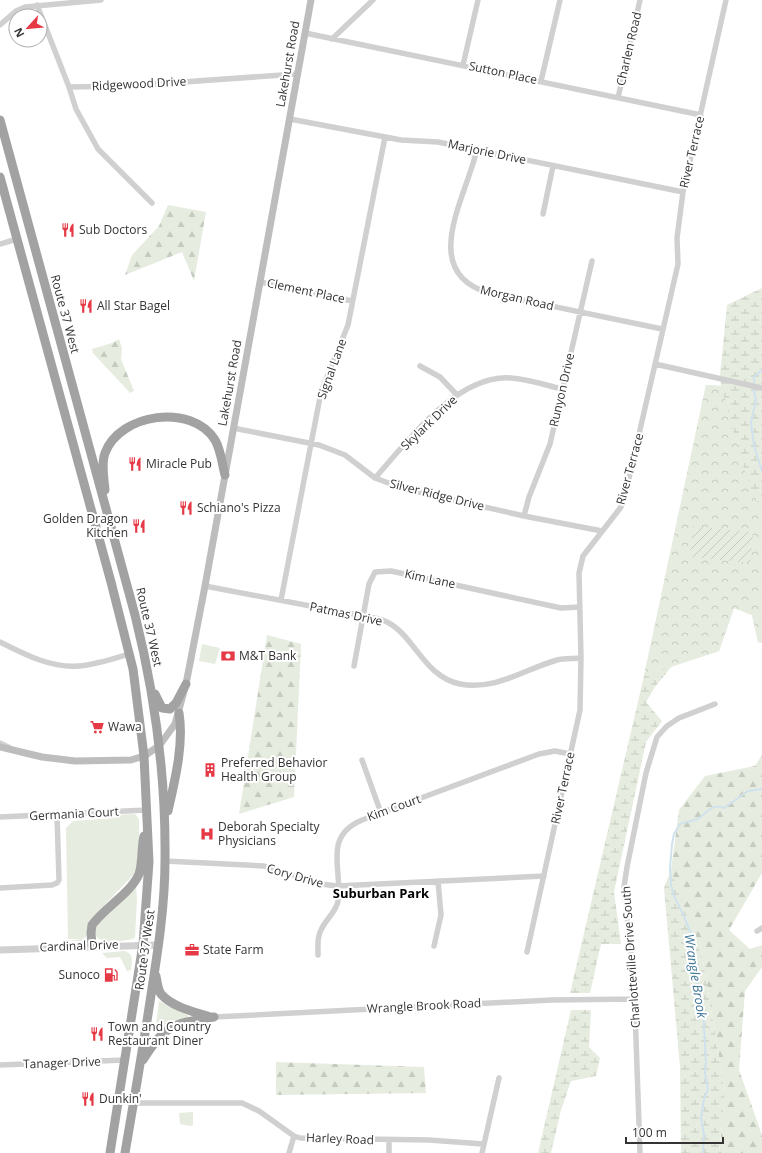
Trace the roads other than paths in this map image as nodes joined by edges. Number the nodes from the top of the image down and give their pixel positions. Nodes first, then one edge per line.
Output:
1 (101, 0) edge
2 (311, 0) edge
3 (373, 0) edge
4 (478, 0) edge
5 (560, 0) edge
6 (640, 0) edge
7 (726, 0) edge
8 (61, 2) edge
9 (37, 5) junction
10 (0, 25) edge
11 (305, 33) junction
12 (332, 39) junction
13 (463, 65) junction
14 (297, 74) junction
15 (541, 81) junction
16 (69, 87) junction
17 (618, 98) junction
18 (701, 115) junction
19 (290, 119) junction
20 (0, 120) edge
21 (385, 137) junction
22 (477, 149) junction
23 (553, 166) junction
24 (0, 177) edge
25 (683, 192) junction
26 (152, 203) dead end
27 (543, 214) dead end
28 (17, 239) junction
29 (0, 244) edge
30 (592, 261) dead end
31 (260, 282) junction
32 (352, 301) junction
33 (580, 312) junction
34 (662, 329) junction
35 (655, 364) junction
36 (420, 366) dead end
37 (762, 388) edge
38 (562, 389) junction
39 (457, 395) junction
40 (233, 428) junction
41 (311, 444) junction
42 (225, 475) junction
43 (375, 478) junction
44 (108, 513) junction
45 (524, 516) junction
46 (602, 531) junction
47 (205, 586) junction
48 (281, 600) junction
49 (580, 608) junction
50 (363, 616) junction
51 (0, 642) edge
52 (129, 654) junction
53 (581, 658) junction
54 (354, 666) dead end
55 (150, 684) junction
56 (186, 684) junction
57 (715, 704) dead end
58 (179, 713) junction
59 (0, 743) edge
60 (159, 746) junction
61 (0, 747) edge
62 (12, 749) junction
63 (570, 754) junction
64 (144, 756) junction
65 (362, 760) dead end
66 (148, 813) junction
67 (381, 813) junction
68 (57, 815) junction
69 (0, 817) edge
70 (165, 824) junction
71 (165, 861) junction
72 (544, 876) junction
73 (438, 881) junction
74 (337, 886) junction
75 (0, 888) edge
76 (143, 944) junction
77 (158, 944) junction
78 (92, 945) junction
79 (434, 946) dead end
80 (0, 950) edge
81 (527, 952) dead end
82 (318, 955) dead end
83 (155, 967) junction
84 (635, 999) junction
85 (214, 1018) junction
86 (124, 1060) junction
87 (141, 1063) junction
88 (0, 1065) edge
89 (499, 1078) dead end
90 (134, 1103) junction
91 (294, 1136) junction
92 (389, 1141) junction
93 (483, 1144) junction
94 (110, 1153) edge
95 (125, 1153) edge
96 (289, 1153) edge
97 (388, 1153) edge
98 (482, 1153) edge
99 (640, 1153) edge

1 - 8 street
2 - 11 main road, Lakehurst Road
3 - 12 street
4 - 13 street
5 - 15 street
6 - 17 street, Charlen Road
7 - 18 street, River Terrace
8 - 9 street
9 - 10 street
9 - 16 street
11 - 12 street, Sutton Place
11 - 14 main road, Lakehurst Road
12 - 13 street, Sutton Place
13 - 15 street, Sutton Place
14 - 16 street, Ridgewood Drive
14 - 19 main road, Lakehurst Road
15 - 17 street, Sutton Place
16 - 26 street
17 - 18 street, Sutton Place
18 - 25 street, River Terrace
19 - 21 street, Marjorie Drive
19 - 31 main road, Lakehurst Road
20 - 44 highway, Route 37 West
21 - 22 street, Marjorie Drive
21 - 32 street, Signal Lane
22 - 23 street, Marjorie Drive
22 - 33 street, Morgan Road
23 - 25 street, Marjorie Drive
23 - 27 street
24 - 28 highway, Route 37 West
25 - 34 street, River Terrace
28 - 29 street
28 - 52 highway, Route 37 West
30 - 33 street, Runyon Drive
31 - 32 street, Clement Place
31 - 40 main road, Lakehurst Road
32 - 41 street, Signal Lane
33 - 34 street, Morgan Road
33 - 38 street, Runyon Drive
34 - 35 street, River Terrace
35 - 37 street
35 - 46 street, River Terrace
36 - 39 street
38 - 39 street, Skylark Drive
38 - 45 street, Runyon Drive
39 - 43 street, Skylark Drive
40 - 41 street, Silver Ridge Drive
40 - 42 main road, Lakehurst Road
41 - 43 street, Silver Ridge Drive
41 - 48 street, Signal Lane
42 - 44 highway
42 - 47 main road, Lakehurst Road
43 - 45 street, Silver Ridge Drive
44 - 55 highway, Route 37 West
45 - 46 street, Silver Ridge Drive
46 - 49 street, River Terrace
47 - 48 street, Patmas Drive
47 - 56 main road, Lakehurst Road
48 - 50 street, Patmas Drive
49 - 50 street, Kim Lane
49 - 53 street, River Terrace
50 - 53 street, Patmas Drive
50 - 54 street, Kim Lane
51 - 52 street
52 - 64 highway, Route 37 West
53 - 63 street, River Terrace
55 - 56 highway
55 - 60 highway, Route 37 West
56 - 58 main road, Lakehurst Road
57 - 84 street, Charlotteville Drive South
58 - 60 main road, Lakehurst Road
58 - 70 highway
59 - 62 street
60 - 64 main road, Lakehurst Road
60 - 70 highway, Route 37 West
61 - 62 main road
62 - 64 main road
63 - 67 street, Kim Court
63 - 72 street, River Terrace
64 - 66 highway, Route 37 West
65 - 67 street
66 - 68 street, Germania Court
66 - 76 highway, Route 37 West
66 - 78 highway
67 - 74 street, Kim Court
68 - 69 street, Germania Court
68 - 75 street
70 - 71 highway, Route 37 West
71 - 74 street, Cory Drive
71 - 77 highway, Route 37 West
72 - 73 street, Cory Drive
72 - 81 street, River Terrace
73 - 74 street, Cory Drive
73 - 79 street
74 - 82 street, Kim Court
76 - 77 street, Cardinal Drive
76 - 78 street, Cardinal Drive
76 - 86 highway, Route 37 West
77 - 83 highway, Route 37 West
78 - 80 street, Cardinal Drive
83 - 85 highway
83 - 87 highway, Route 37 West
84 - 85 street, Wrangle Brook Road
84 - 99 street, Charlotteville Drive South
85 - 87 highway
86 - 88 street, Tanager Drive
86 - 94 highway, Route 37 West
87 - 90 highway, Route 37 West
89 - 93 street
90 - 91 street, Harley Road
90 - 95 highway, Route 37 West
91 - 92 street, Harley Road
91 - 96 street
92 - 93 street, Harley Road
92 - 97 street
93 - 98 street

